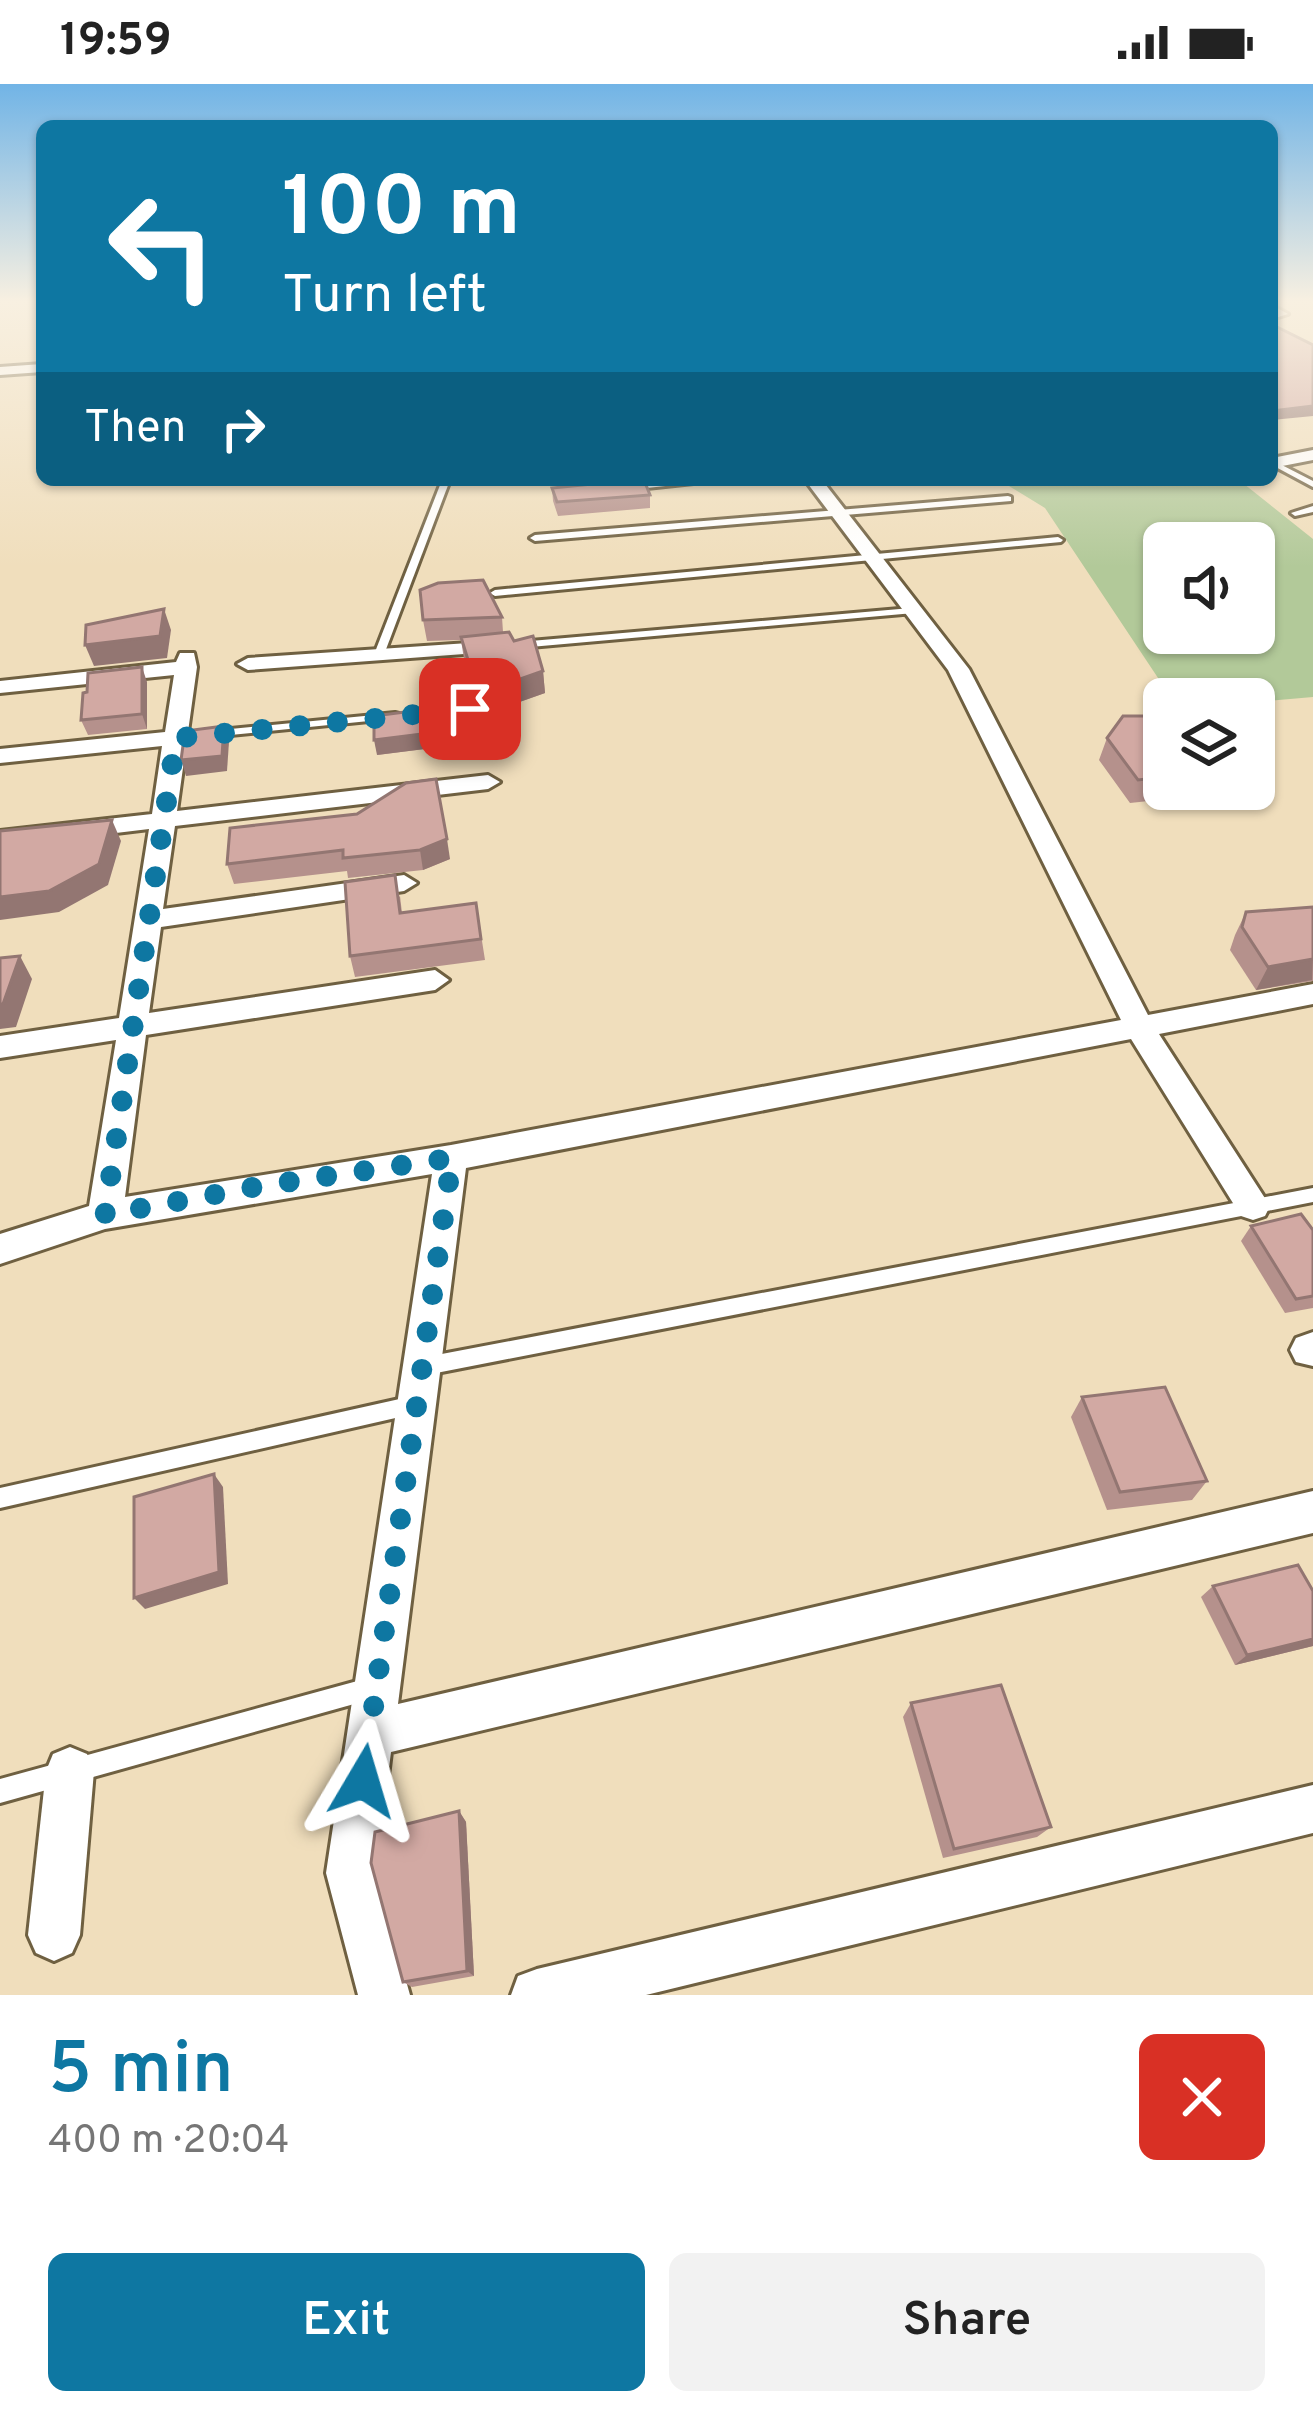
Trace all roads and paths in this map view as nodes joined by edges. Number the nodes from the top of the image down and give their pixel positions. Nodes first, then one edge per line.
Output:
1 (1313, 455) edge
2 (1278, 461) edge
3 (1278, 465) edge
4 (1313, 484) edge
5 (444, 486) edge
6 (636, 486) edge
7 (817, 486) edge
8 (614, 488) edge
9 (1008, 499) dead end
10 (1313, 509) edge
11 (837, 513) junction
12 (1295, 513) dead end
13 (535, 538) dead end
14 (1058, 540) dead end
15 (872, 560) junction
16 (495, 593) edge
17 (911, 611) junction
18 (498, 647) joint
19 (380, 652) junction
20 (248, 664) dead end
21 (0, 687) edge
22 (402, 715) edge
23 (176, 738) junction
24 (0, 756) edge
25 (488, 782) dead end
26 (164, 819) junction
27 (0, 839) edge
28 (404, 883) dead end
29 (148, 920) junction
30 (435, 980) dead end
31 (1313, 994) edge
32 (133, 1027) junction
33 (1139, 1027) junction
34 (0, 1047) edge
35 (452, 1158) junction
36 (1313, 1195) edge
37 (1252, 1206) junction
38 (105, 1215) junction
39 (0, 1249) edge
40 (419, 1386) junction
41 (0, 1498) edge
42 (1313, 1512) edge
43 (375, 1688) junction
44 (369, 1734) junction
45 (70, 1772) junction
46 (0, 1791) edge
47 (1313, 1809) edge
48 (54, 1935) dead end
49 (384, 1995) edge
50 (537, 1995) edge

1 - 2 street
3 - 4 lane
5 - 19 lane
6 - 8 lane
7 - 11 street
9 - 11 lane
10 - 12 lane
11 - 13 lane
11 - 15 street
14 - 15 lane
15 - 16 lane
15 - 17 street
17 - 18 lane
17 - 33 street
18 - 19 street
19 - 20 street
21 - 23 street
22 - 23 lane
23 - 24 street
23 - 26 street
25 - 26 street
26 - 27 street
26 - 29 street
28 - 29 street
29 - 32 street
30 - 32 street
31 - 33 street
32 - 34 street
32 - 38 street
33 - 35 street
33 - 37 street
35 - 38 street
35 - 40 street
36 - 37 lane
37 - 40 lane
38 - 39 street
40 - 41 lane
40 - 43 street
42 - 44 street
43 - 44 street
43 - 45 lane
44 - 49 street
45 - 46 lane
45 - 48 street
47 - 50 street

